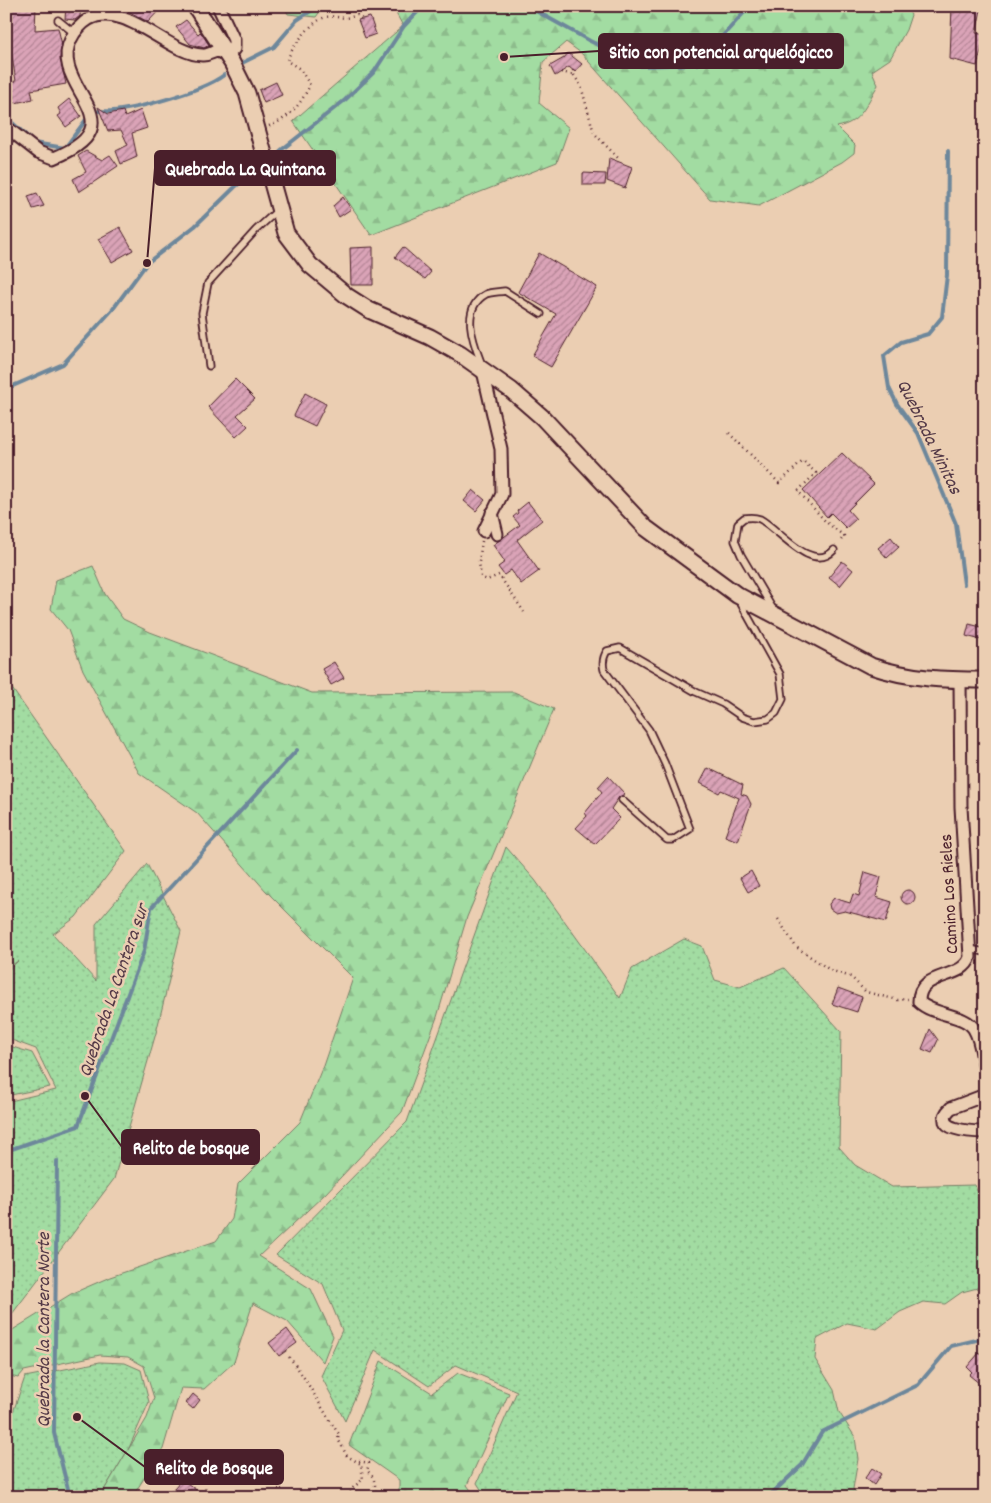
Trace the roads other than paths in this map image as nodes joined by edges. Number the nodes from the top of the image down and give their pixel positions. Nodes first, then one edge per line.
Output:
1 (195, 6) edge
2 (218, 6) edge
3 (58, 20) dead end
4 (74, 33) junction
5 (227, 55) junction
6 (6, 127) edge
7 (278, 210) junction
8 (540, 314) dead end
9 (209, 366) dead end
10 (484, 370) junction
11 (492, 513) junction
12 (484, 531) road end
13 (497, 534) dead end
14 (834, 550) road end
15 (737, 595) junction
16 (779, 619) junction
17 (960, 680) junction
18 (985, 680) edge
19 (622, 800) dead end
20 (969, 949) junction
21 (985, 952) edge
22 (985, 1070) edge
23 (985, 1095) edge
24 (985, 1132) edge

1 - 5 main road
2 - 5 street
3 - 4 lane
4 - 5 street
4 - 6 street
5 - 7 main road
7 - 9 lane
7 - 10 main road
8 - 10 lane
10 - 11 street
10 - 15 main road
11 - 12 street
11 - 13 street
14 - 16 lane
15 - 16 main road
15 - 19 lane
16 - 17 main road
17 - 18 main road
17 - 20 street, Camino Los Rieles
20 - 21 lane
20 - 22 street, Camino Los Rieles
23 - 24 street

